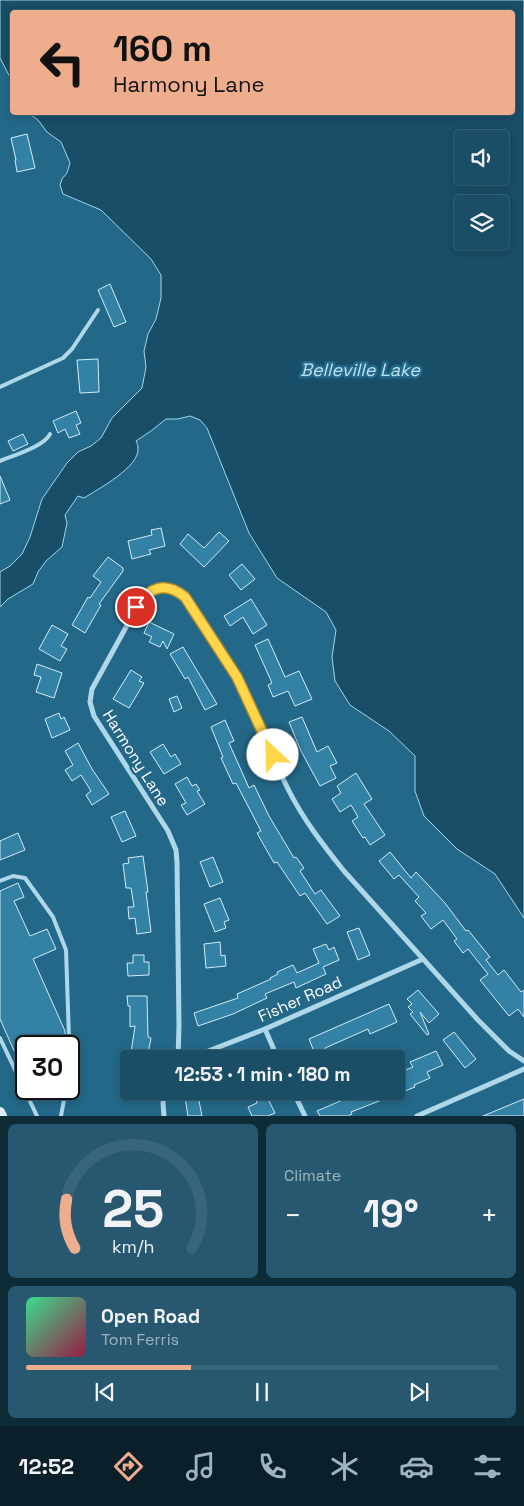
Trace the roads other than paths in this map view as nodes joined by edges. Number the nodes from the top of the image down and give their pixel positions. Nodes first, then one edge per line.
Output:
1 (98, 310) dead end
2 (0, 387) edge
3 (50, 434) dead end
4 (0, 461) edge
5 (0, 881) edge
6 (423, 959) junction
7 (265, 1029) junction
8 (69, 1035) edge
9 (0, 1038) edge
10 (181, 1050) edge
11 (212, 1050) edge
12 (274, 1050) edge
13 (524, 1061) edge
14 (524, 1069) edge
15 (64, 1100) edge
16 (164, 1100) edge
17 (297, 1100) edge
18 (0, 1112) edge
19 (2, 1116) edge
20 (37, 1116) edge
21 (62, 1116) edge
22 (164, 1116) edge
23 (305, 1116) edge
24 (418, 1116) edge

1 - 2 lane
3 - 4 lane
5 - 8 lane
6 - 7 street, Fisher Road
6 - 10 street, Harmony Lane
6 - 13 street, Harmony Lane
7 - 11 street, Fisher Road
7 - 12 street
9 - 20 lane
14 - 24 street
15 - 21 lane
16 - 22 street
17 - 23 street
18 - 19 street

